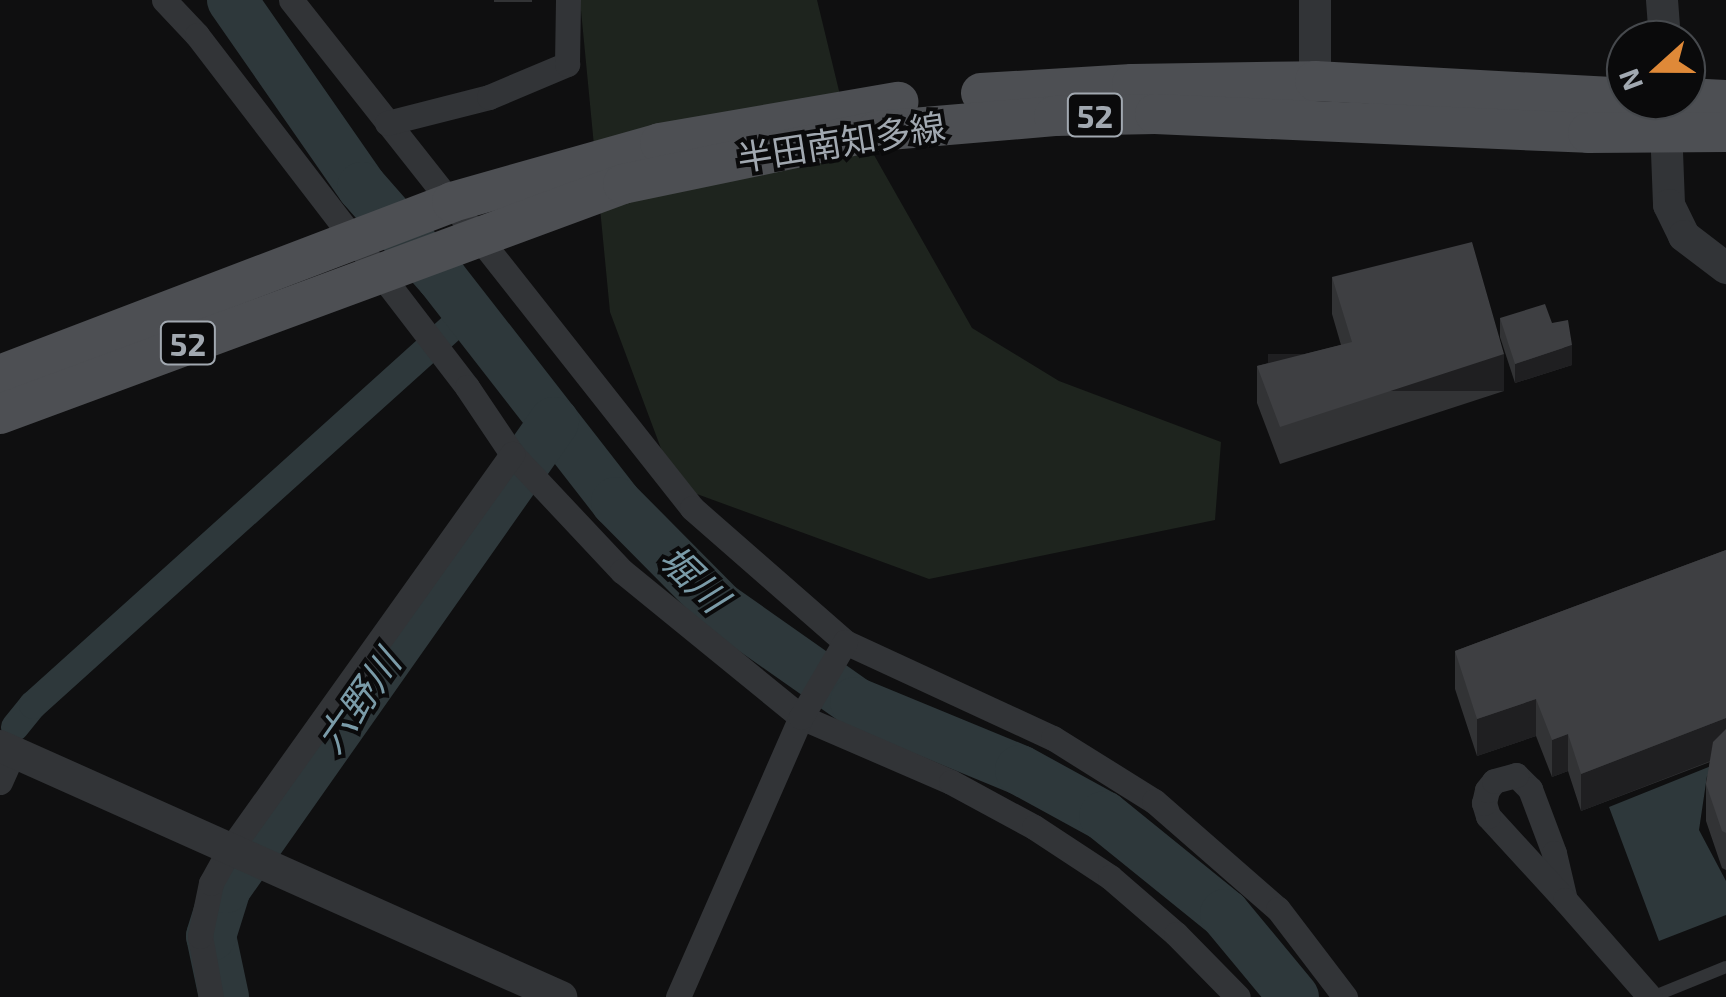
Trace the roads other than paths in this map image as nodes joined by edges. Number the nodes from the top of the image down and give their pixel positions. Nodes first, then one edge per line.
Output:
1 (164, 0) edge
2 (292, 0) edge
3 (568, 0) edge
4 (1316, 0) edge
5 (1315, 81) junction
6 (1606, 97) edge
7 (1636, 120) edge
8 (1672, 120) edge
9 (1697, 120) edge
10 (387, 122) junction
11 (1726, 132) edge
12 (452, 202) junction
13 (478, 234) junction
14 (374, 268) junction
15 (1726, 268) edge
16 (0, 375) edge
17 (0, 414) edge
18 (513, 454) junction
19 (845, 642) junction
20 (801, 717) junction
21 (4, 760) edge
22 (240, 854) junction
23 (1564, 900) dead end
24 (1726, 967) edge
25 (211, 997) edge
26 (561, 997) edge
27 (678, 997) edge
28 (1238, 997) edge
29 (1345, 997) edge
30 (1651, 997) edge

1 - 14 street
2 - 10 street
3 - 10 street
4 - 5 street
5 - 6 main road, 半田南知多線 / 52
5 - 12 main road, 半田南知多線 / 52
7 - 13 main road, 半田南知多線 / 52
8 - 15 street
9 - 11 main road, 半田南知多線 / 52
10 - 12 street
12 - 13 street
12 - 14 main road, 半田南知多線 / 52
13 - 14 main road, 半田南知多線 / 52
13 - 19 street
14 - 16 main road, 半田南知多線 / 52
14 - 17 main road, 半田南知多線 / 52
14 - 18 street
18 - 20 street
18 - 22 street
19 - 20 street
19 - 29 street
20 - 27 street
20 - 28 street
21 - 22 street
22 - 25 street
22 - 26 street
23 - 30 street
24 - 30 lane

